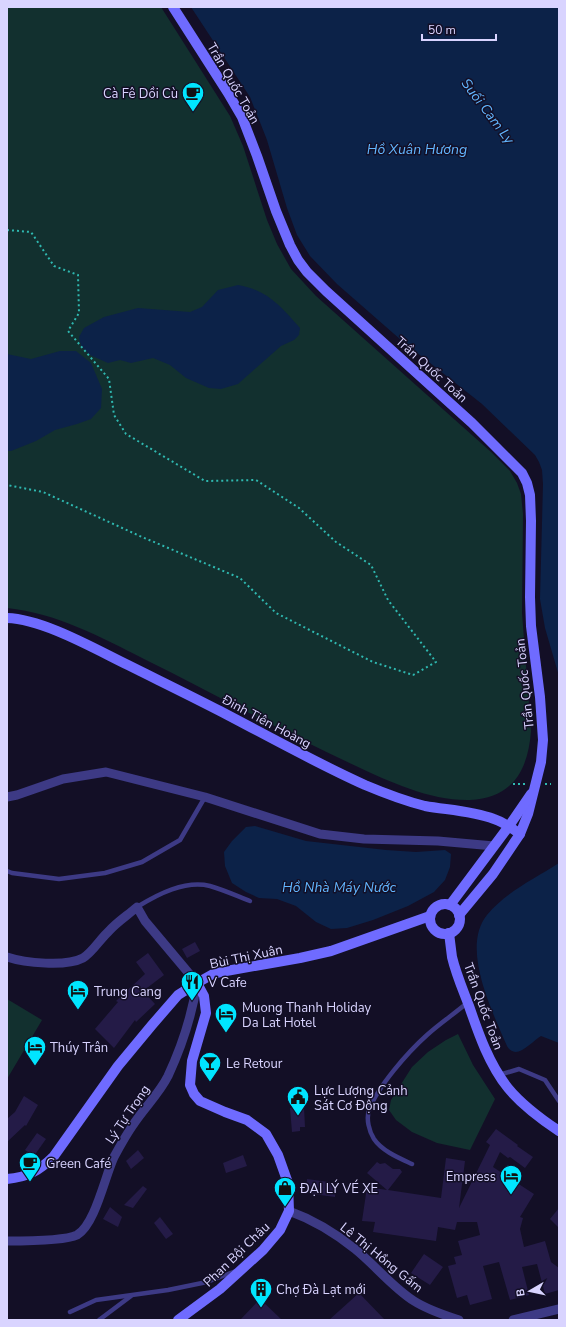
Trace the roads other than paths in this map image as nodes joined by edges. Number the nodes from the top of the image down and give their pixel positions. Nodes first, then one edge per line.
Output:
1 (173, 7) edge
2 (7, 618) edge
3 (534, 790) junction
4 (7, 797) edge
5 (205, 797) junction
6 (509, 826) junction
7 (520, 834) junction
8 (494, 846) junction
9 (7, 871) edge
10 (250, 901) dead end
11 (450, 905) junction
12 (138, 907) junction
13 (459, 915) junction
14 (430, 916) junction
15 (449, 933) junction
16 (7, 957) edge
17 (197, 983) junction
18 (467, 1003) junction
19 (499, 1075) junction
20 (559, 1101) edge
21 (559, 1129) edge
22 (412, 1164) dead end
23 (7, 1179) edge
24 (289, 1211) junction
25 (7, 1241) edge
26 (243, 1268) junction
27 (133, 1295) junction
28 (559, 1309) edge
29 (70, 1312) dead end
30 (100, 1320) edge
31 (178, 1320) edge
32 (459, 1320) edge
33 (513, 1320) edge

1 - 3 main road, Trần Quốc Toản
2 - 6 main road, Đinh Tiên Hoàng
3 - 6 main road, Trần Quốc Toản
3 - 7 main road, Trần Quốc Toản
4 - 5 street
5 - 8 street
5 - 9 lane
6 - 7 main road, Đinh Tiên Hoàng
6 - 8 main road, Trần Quốc Toản
7 - 13 main road, Trần Quốc Toản
8 - 11 main road, Trần Quốc Toản
10 - 12 lane
11 - 13 main road
11 - 14 main road
12 - 16 street
12 - 17 street
13 - 15 main road
14 - 15 main road
14 - 17 main road, Bùi Thị Xuân
15 - 18 main road, Trần Quốc Toản
17 - 23 main road, Bùi Thị Xuân
17 - 24 main road, Phan Bội Châu
17 - 25 street, Lý Tự Trọng
18 - 19 main road, Trần Quốc Toản
18 - 22 lane
19 - 20 lane
19 - 21 main road, Trần Quốc Toản
24 - 26 main road, Phan Bội Châu
24 - 32 street, Lê Thị Hồng Gấm
26 - 27 lane
26 - 31 main road, Phan Bội Châu
27 - 29 lane
27 - 30 lane
28 - 33 street

